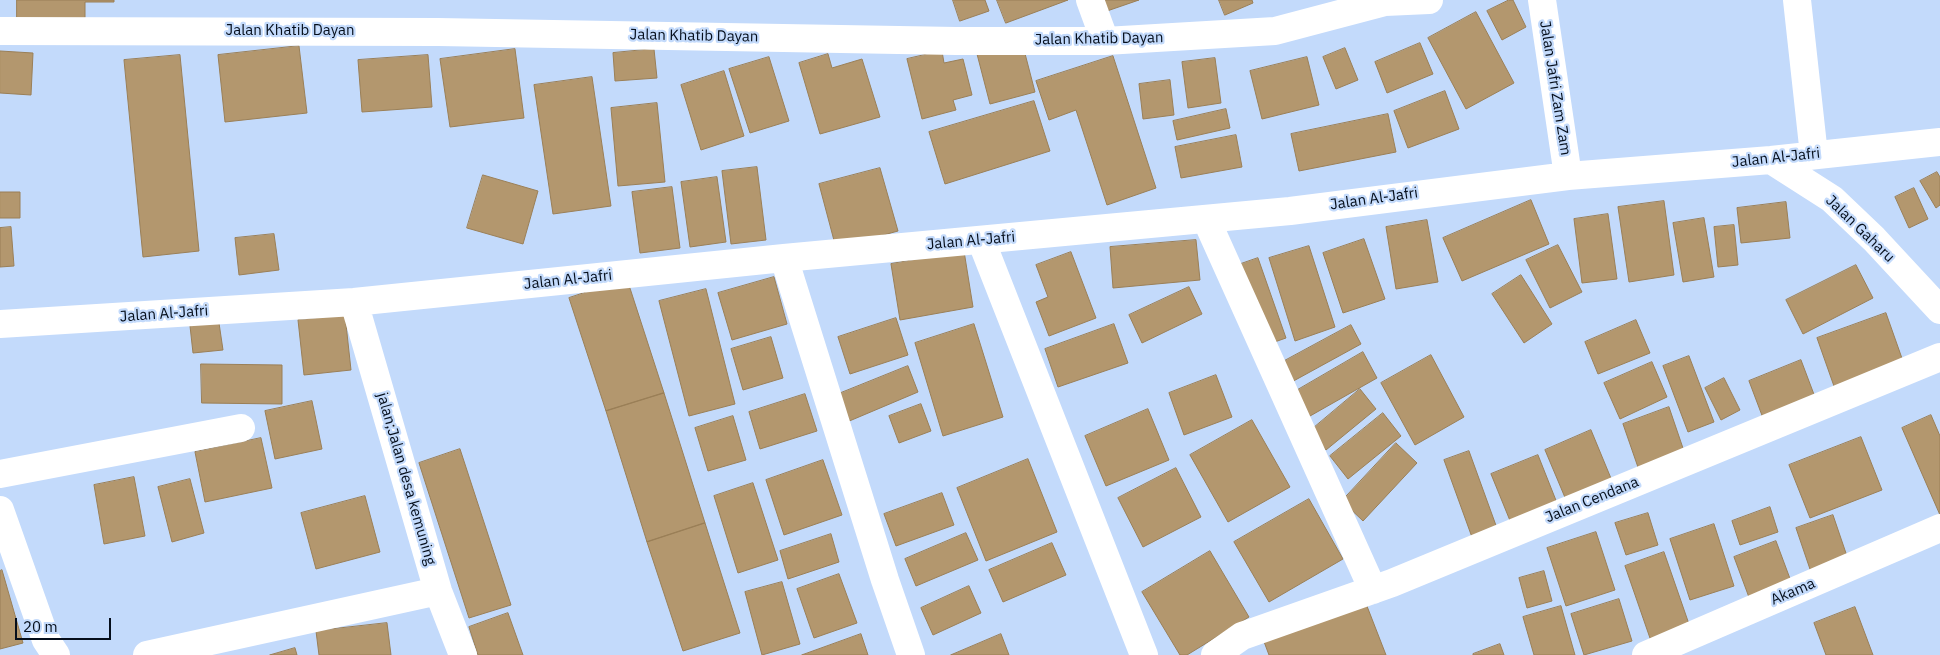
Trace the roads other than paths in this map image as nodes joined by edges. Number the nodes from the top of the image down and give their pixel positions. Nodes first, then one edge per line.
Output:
1 (1090, 0) edge
2 (1429, 0) edge
3 (1542, 0) edge
4 (1798, 0) edge
5 (1383, 1) edge
6 (0, 31) edge
7 (1105, 41) junction
8 (1940, 142) edge
9 (1814, 154) junction
10 (1771, 160) junction
11 (1568, 176) junction
12 (1206, 219) junction
13 (981, 240) junction
14 (784, 258) junction
15 (354, 302) junction
16 (1940, 310) edge
17 (0, 324) edge
18 (1940, 357) edge
19 (240, 428) dead end
20 (0, 474) edge
21 (0, 510) edge
22 (1940, 528) edge
23 (1372, 590) junction
24 (438, 591) junction
25 (1247, 645) edge
26 (56, 655) edge
27 (147, 655) edge
28 (463, 655) edge
29 (910, 655) edge
30 (1144, 655) edge
31 (1215, 655) edge
32 (1646, 655) edge

1 - 7 street
2 - 5 street
3 - 11 street, Jalan Jafri Zam Zam
4 - 9 street
5 - 7 street, Jalan Khatib Dayan
6 - 7 street, Jalan Khatib Dayan
8 - 9 street, Jalan Al-Jafri
9 - 10 street, Jalan Al-Jafri
10 - 11 street, Jalan Al-Jafri
10 - 16 street, Jalan Gaharu
11 - 12 street, Jalan Al-Jafri
12 - 13 street, Jalan Al-Jafri
12 - 23 street
13 - 14 street, Jalan Al-Jafri
13 - 30 street
14 - 15 street, Jalan Al-Jafri
14 - 29 street
15 - 17 street, Jalan Al-Jafri
15 - 24 street, jalan;Jalan desa kemuning
18 - 23 street, Jalan Cendana
19 - 20 street
21 - 26 street
22 - 32 street, Akama
23 - 25 street, Jalan Cendana
24 - 27 street
24 - 28 street, jalan;Jalan desa kemuning
25 - 31 street, Jalan Cendana

